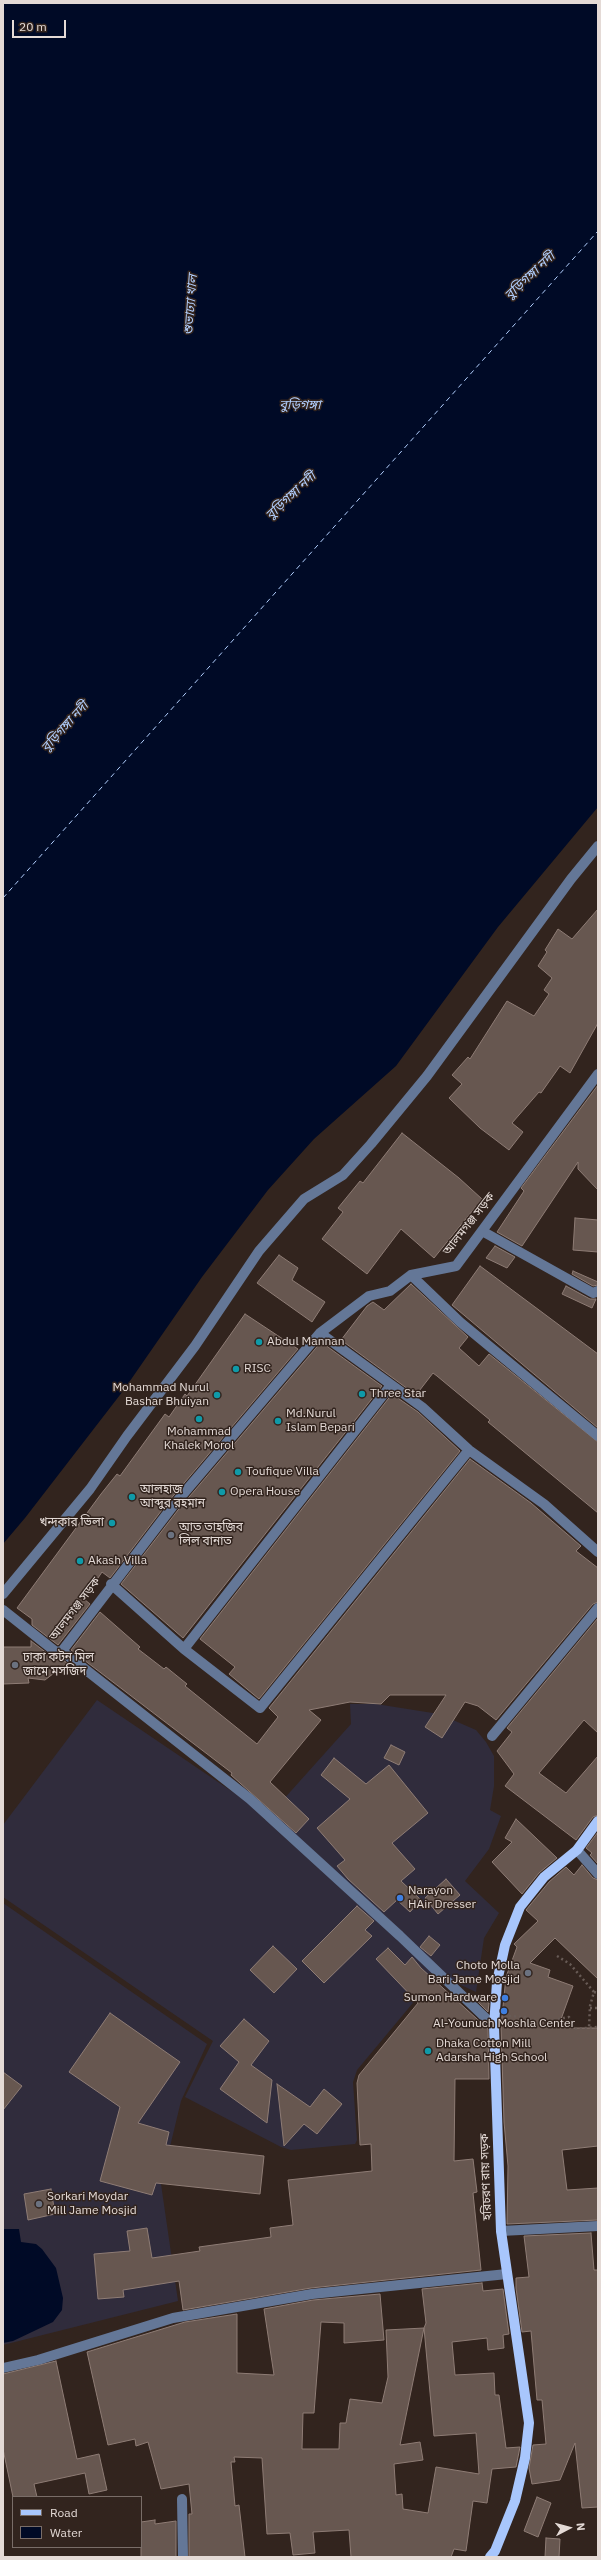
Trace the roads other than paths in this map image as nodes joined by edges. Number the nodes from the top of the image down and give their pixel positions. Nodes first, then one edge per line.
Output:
1 (598, 846) edge
2 (598, 1074) edge
3 (482, 1231) junction
4 (411, 1275) junction
5 (598, 1291) edge
6 (320, 1333) junction
7 (391, 1386) junction
8 (598, 1436) edge
9 (469, 1450) junction
10 (598, 1552) edge
11 (111, 1584) junction
12 (3, 1594) edge
13 (598, 1608) edge
14 (3, 1610) edge
15 (184, 1648) junction
16 (62, 1651) junction
17 (492, 1736) dead end
18 (598, 1821) edge
19 (577, 1850) junction
20 (598, 1874) edge
21 (494, 2026) junction
22 (598, 2226) edge
23 (501, 2231) junction
24 (507, 2274) junction
25 (3, 2368) edge
26 (182, 2498) dead end
27 (183, 2557) edge
28 (490, 2557) edge

1 - 12 street
2 - 3 street, আলমগঞ্জ সড়ক
3 - 4 street, আলমগঞ্জ সড়ক
3 - 5 street
4 - 6 street, আলমগঞ্জ সড়ক
4 - 8 street
6 - 7 street
6 - 11 street, আলমগঞ্জ সড়ক
7 - 9 street
7 - 15 street
9 - 10 street
9 - 15 street
11 - 15 street
11 - 16 street, আলমগঞ্জ সড়ক
13 - 17 street
14 - 16 street, আলমগঞ্জ সড়ক
16 - 21 street
18 - 19 main road, হরিচরণ রায় সড়ক
19 - 20 street
19 - 21 main road, হরিচরণ রায় সড়ক
21 - 23 main road, হরিচরণ রায় সড়ক
22 - 23 street
23 - 24 main road, হরিচরণ রায় সড়ক
24 - 25 street
24 - 28 main road, হরিচরণ রায় সড়ক
26 - 27 street

